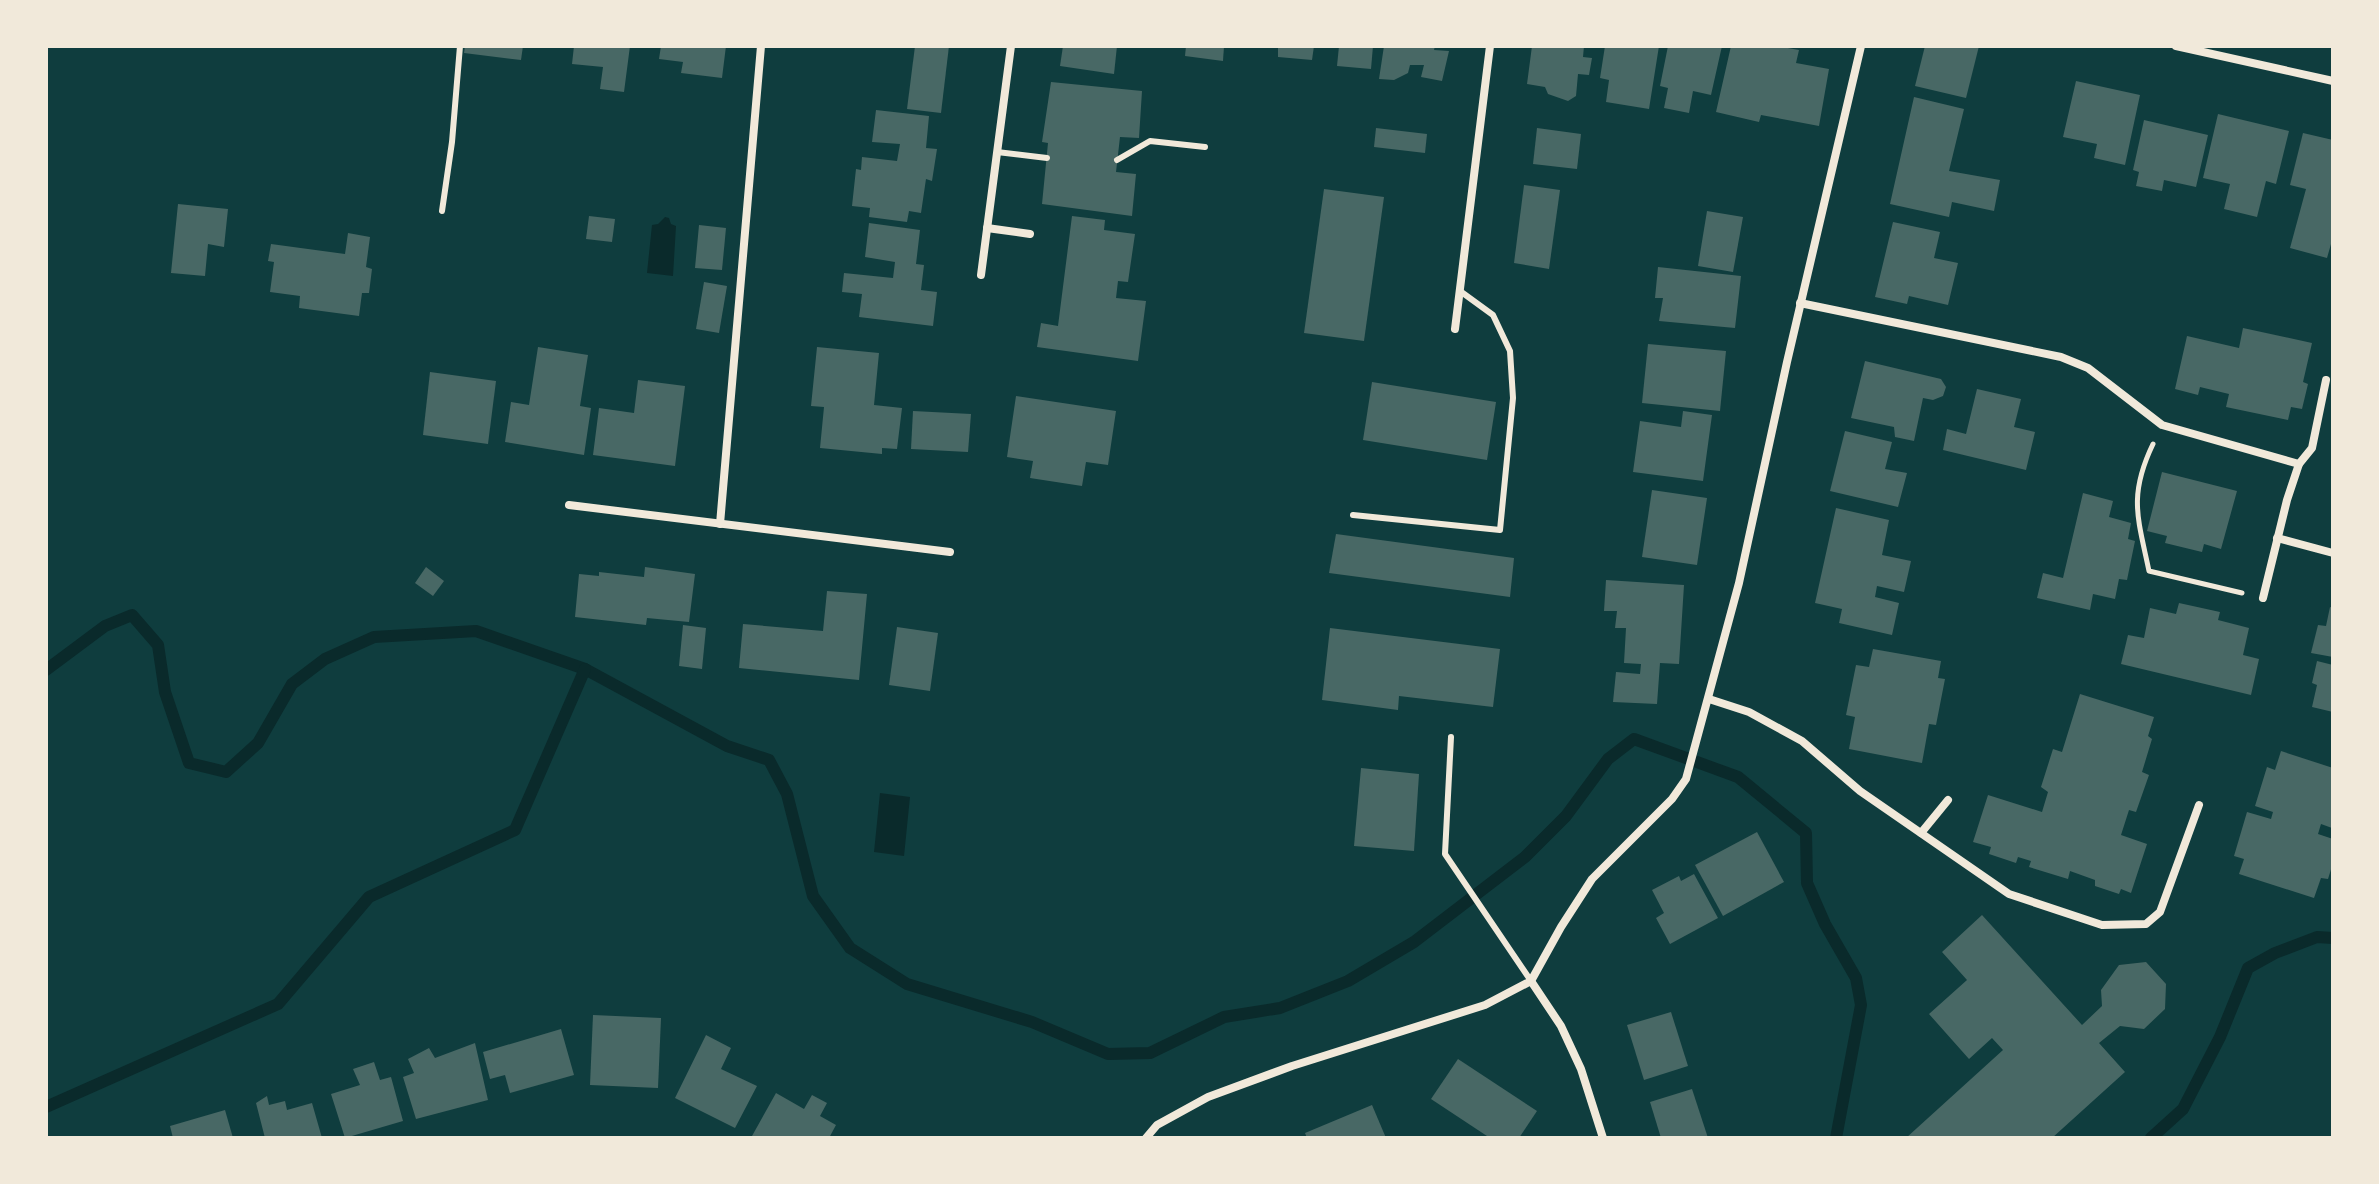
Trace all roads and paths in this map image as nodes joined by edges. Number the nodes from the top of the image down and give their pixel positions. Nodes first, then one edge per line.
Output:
1 (460, 46) edge
2 (761, 46) edge
3 (1011, 46) edge
4 (1490, 46) edge
5 (1861, 46) edge
6 (2176, 46) edge
7 (2333, 81) edge
8 (1205, 147) dead end
9 (997, 152) junction
10 (1047, 158) dead end
11 (1117, 160) dead end
12 (442, 211) dead end
13 (987, 228) junction
14 (1030, 234) dead end
15 (981, 275) dead end
16 (1460, 291) junction
17 (1800, 303) junction
18 (1455, 329) dead end
19 (2326, 380) dead end
20 (2162, 425) junction
21 (2299, 464) junction
22 (569, 505) dead end
23 (1353, 515) dead end
24 (720, 524) junction
25 (2277, 538) junction
26 (950, 552) dead end
27 (2333, 553) edge
28 (2263, 598) joint
29 (1709, 699) junction
30 (1451, 737) dead end
31 (1948, 800) dead end
32 (2199, 805) dead end
33 (1921, 833) junction
34 (1531, 981) junction
35 (1146, 1138) edge
36 (1603, 1138) edge

1 - 12 lane
2 - 24 street
3 - 9 street
4 - 16 street
5 - 17 street
6 - 7 street
8 - 11 lane
9 - 10 lane
9 - 13 street
13 - 14 street
13 - 15 street
16 - 18 street
16 - 23 lane
17 - 20 street
17 - 29 street
19 - 21 street
20 - 21 street
20 - 28 path
21 - 25 street
22 - 24 street
24 - 26 street
25 - 27 street
25 - 28 street
29 - 33 street
29 - 34 street
30 - 34 lane
31 - 33 street
32 - 33 street
34 - 35 street
34 - 36 street

